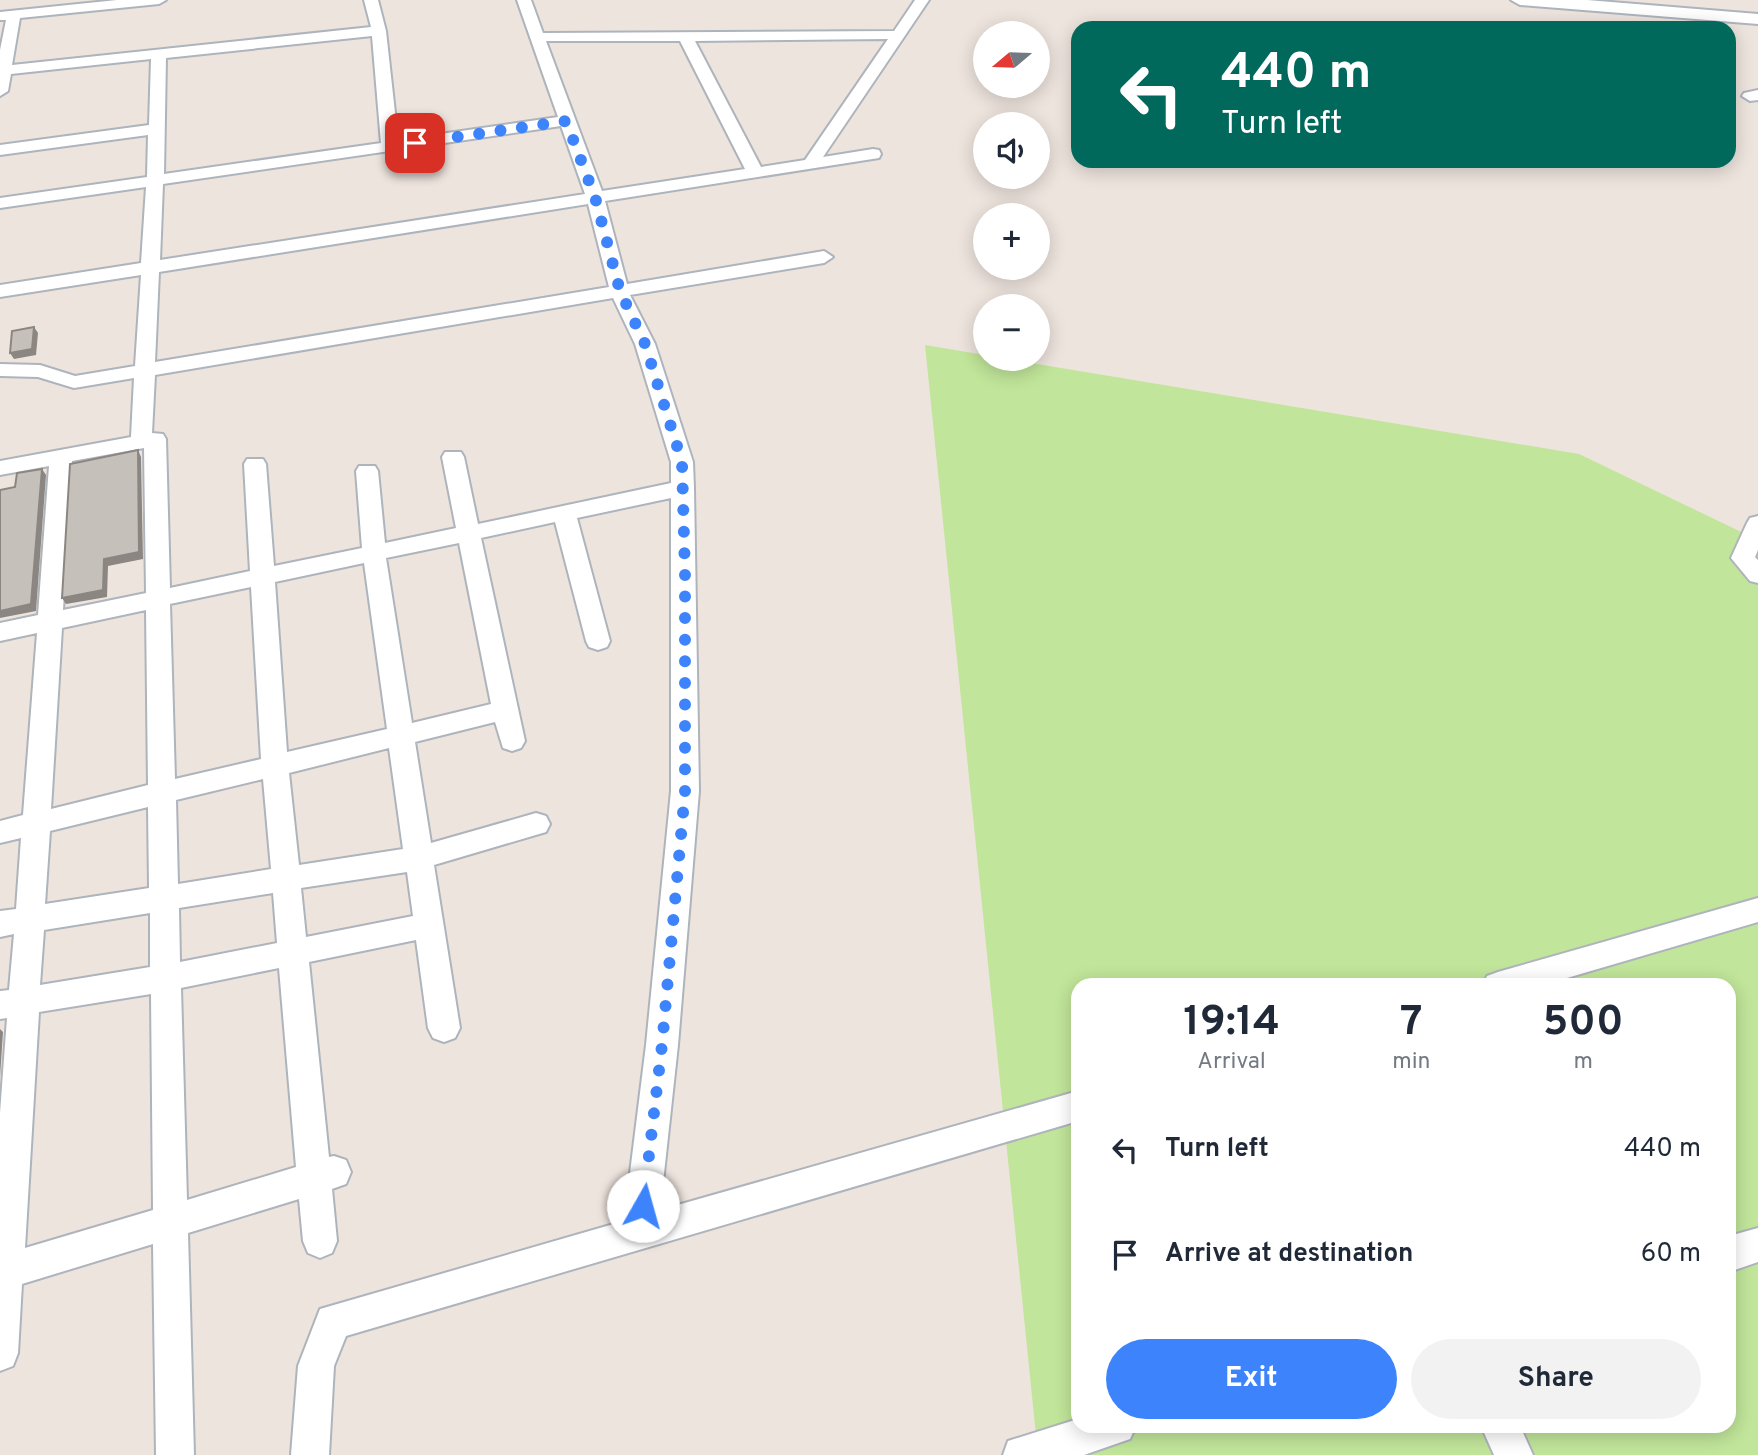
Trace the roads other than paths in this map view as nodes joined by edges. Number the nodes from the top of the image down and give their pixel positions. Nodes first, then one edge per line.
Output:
1 (159, 0) edge
2 (371, 0) edge
3 (524, 0) edge
4 (922, 0) edge
5 (1520, 0) edge
6 (7, 15) edge
7 (1758, 19) edge
8 (379, 30) junction
9 (900, 35) junction
10 (685, 36) junction
11 (537, 37) junction
12 (159, 55) junction
13 (4, 70) junction
14 (0, 91) edge
15 (566, 121) junction
16 (156, 129) junction
17 (390, 147) junction
18 (0, 150) edge
19 (873, 154) dead end
20 (810, 164) junction
21 (755, 172) junction
22 (155, 181) junction
23 (595, 197) junction
24 (0, 203) edge
25 (824, 257) dead end
26 (150, 270) junction
27 (0, 291) edge
28 (620, 291) junction
29 (0, 370) edge
30 (144, 372) junction
31 (141, 441) junction
32 (61, 457) junction
33 (453, 457) dead end
34 (255, 464) dead end
35 (0, 468) edge
36 (367, 471) dead end
37 (682, 488) junction
38 (564, 513) junction
39 (1758, 523) edge
40 (468, 533) junction
41 (374, 553) junction
42 (1758, 575) edge
43 (263, 576) junction
44 (160, 598) junction
45 (51, 622) junction
46 (0, 632) edge
47 (598, 641) dead end
48 (506, 710) junction
49 (401, 734) junction
50 (512, 741) dead end
51 (275, 765) junction
52 (164, 792) junction
53 (37, 823) junction
54 (536, 824) dead end
55 (0, 832) edge
56 (419, 858) junction
57 (286, 879) junction
58 (166, 897) junction
59 (1758, 910) edge
60 (31, 919) junction
61 (0, 924) edge
62 (429, 925) junction
63 (293, 953) junction
64 (167, 978) junction
65 (1522, 978) edge
66 (13, 1002) edge
67 (444, 1028) dead end
68 (1071, 1108) edge
69 (324, 1175) junction
70 (171, 1222) junction
71 (640, 1233) junction
72 (320, 1241) dead end
73 (1758, 1245) edge
74 (1736, 1252) edge
75 (3, 1272) edge
76 (0, 1353) edge
77 (1093, 1433) edge
78 (1503, 1433) edge
79 (175, 1455) edge
80 (310, 1455) edge
81 (1022, 1455) edge
82 (1514, 1455) edge

1 - 6 street
2 - 8 street
3 - 11 street
4 - 9 street
5 - 7 street
6 - 13 street
8 - 12 street
8 - 17 street
9 - 10 street
9 - 20 street
10 - 11 street
10 - 21 street
11 - 15 street
12 - 13 street
12 - 16 street
13 - 14 street
15 - 17 street
15 - 23 street
16 - 18 street
16 - 22 street
17 - 22 street
19 - 20 street
20 - 21 street
21 - 23 street
22 - 24 street
22 - 26 street
23 - 26 street
23 - 28 street
25 - 28 street
26 - 27 street
26 - 30 street
28 - 30 street
28 - 37 street
29 - 30 street
30 - 31 street
31 - 32 street
31 - 44 street
32 - 35 street
32 - 45 street
33 - 40 street
34 - 43 street
36 - 41 street
37 - 38 street
37 - 71 street
38 - 40 street
38 - 47 street
39 - 42 street
40 - 41 street
40 - 48 street
41 - 43 street
41 - 49 street
43 - 44 street
43 - 51 street
44 - 45 street
44 - 52 street
45 - 46 street
45 - 53 street
48 - 49 street
48 - 50 street
49 - 51 street
49 - 56 street
51 - 52 street
51 - 57 street
52 - 53 street
52 - 58 street
53 - 55 street
53 - 60 street
54 - 56 street
56 - 57 street
56 - 62 street
57 - 58 street
57 - 63 street
58 - 60 street
58 - 64 street
59 - 65 street
60 - 61 street
60 - 66 street
62 - 63 street
62 - 67 street
63 - 64 street
63 - 69 street
64 - 66 street
64 - 70 street
66 - 75 street
68 - 71 street
69 - 70 street
69 - 72 street
70 - 75 street
70 - 79 street
71 - 80 street
73 - 74 street
75 - 76 street
77 - 81 street
78 - 82 street

